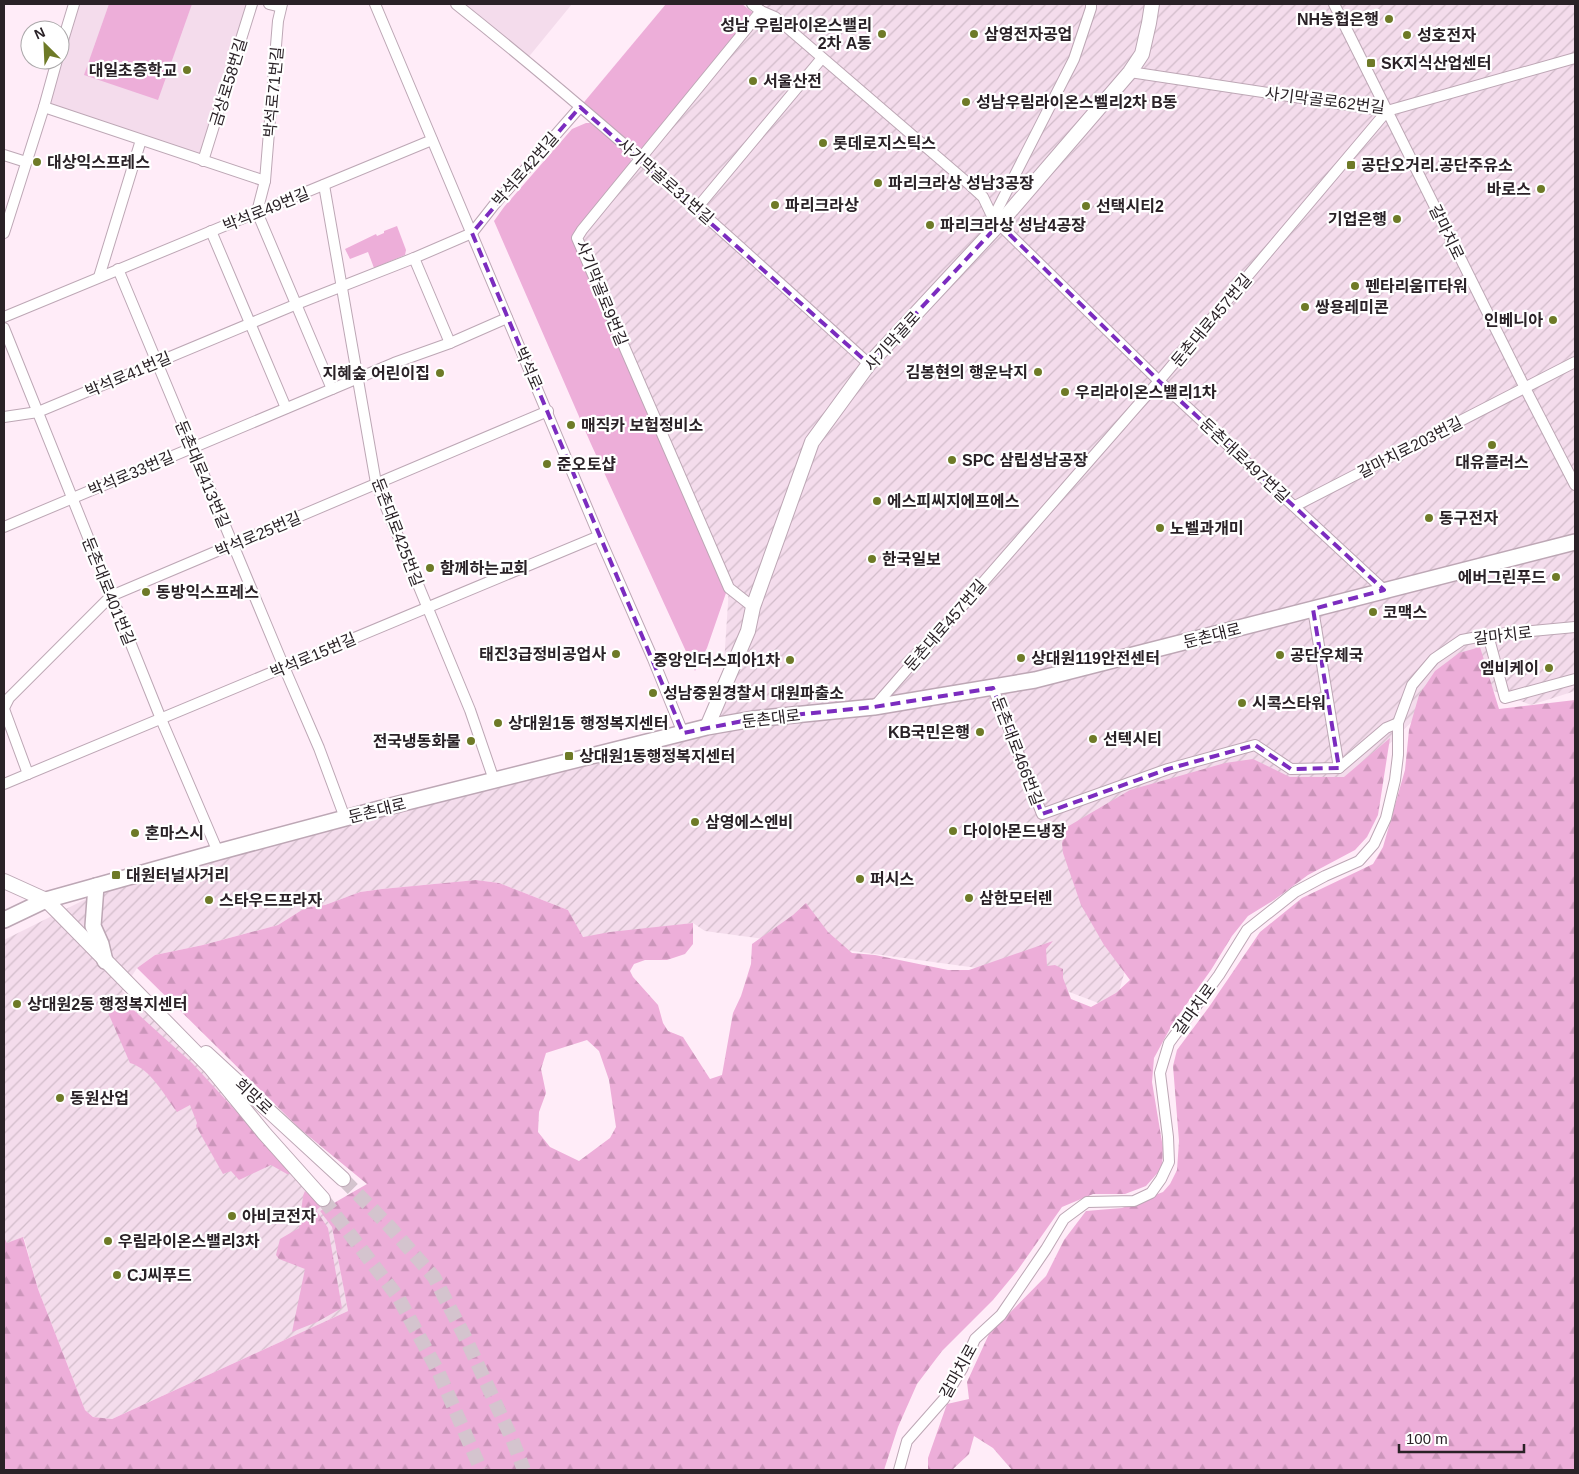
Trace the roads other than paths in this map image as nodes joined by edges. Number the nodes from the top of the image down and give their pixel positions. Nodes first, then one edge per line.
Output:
1 (74, 4) edge
2 (252, 4) edge
3 (269, 4) edge
4 (375, 4) edge
5 (456, 4) edge
6 (1091, 4) edge
7 (1152, 4) edge
8 (1334, 4) edge
9 (282, 5) edge
10 (757, 7) edge
11 (69, 20) edge
12 (822, 58) junction
13 (1575, 58) edge
14 (54, 70) edge
15 (1130, 72) junction
16 (44, 107) junction
17 (580, 107) junction
18 (1387, 111) junction
19 (140, 140) junction
20 (432, 140) junction
21 (4, 155) edge
22 (640, 158) junction
23 (204, 160) junction
24 (26, 162) junction
25 (265, 181) junction
26 (324, 185) junction
27 (697, 208) junction
28 (257, 212) junction
29 (996, 221) junction
30 (211, 231) junction
31 (4, 233) edge
32 (472, 233) junction
33 (414, 258) junction
34 (118, 270) junction
35 (99, 278) junction
36 (342, 286) junction
37 (297, 304) junction
38 (4, 317) edge
39 (507, 318) junction
40 (250, 323) junction
41 (4, 328) edge
42 (450, 342) junction
43 (156, 362) junction
44 (1575, 362) edge
45 (869, 364) junction
46 (358, 378) junction
47 (1160, 382) junction
48 (332, 388) junction
49 (1524, 388) junction
50 (286, 408) junction
51 (38, 412) junction
52 (548, 412) junction
53 (4, 417) edge
54 (192, 448) junction
55 (376, 483) junction
56 (1575, 485) edge
57 (71, 498) junction
58 (1295, 506) junction
59 (4, 527) edge
60 (599, 536) junction
61 (1575, 542) edge
62 (232, 544) junction
63 (1384, 590) junction
64 (111, 596) junction
65 (428, 607) junction
66 (753, 607) junction
67 (1313, 609) junction
68 (1575, 626) edge
69 (1488, 636) junction
70 (284, 667) junction
71 (1575, 679) edge
72 (993, 688) junction
73 (874, 706) junction
74 (4, 709) edge
75 (161, 718) junction
76 (1398, 723) junction
77 (707, 727) junction
78 (683, 733) junction
79 (1339, 768) junction
80 (28, 774) junction
81 (494, 780) junction
82 (4, 784) edge
83 (345, 818) junction
84 (218, 852) junction
85 (4, 881) edge
86 (96, 886) junction
87 (46, 900) junction
88 (4, 920) edge
89 (105, 961) junction
90 (160, 1018) junction
91 (343, 1179) tunnel mouth
92 (323, 1198) tunnel mouth
93 (899, 1470) edge

1 - 11 street
2 - 23 street, 금상로58번길
3 - 9 street
4 - 20 street, 박석로
5 - 17 street, 사기막골로31번길
6 - 29 street
7 - 15 street, 사기막골로
8 - 18 street, 갈마치로
9 - 25 street, 박석로71번길
10 - 12 street, 둔촌대로497번길
10 - 22 street, 사기막골로9번길
12 - 27 street
12 - 29 street, 둔촌대로497번길
13 - 18 street, 사기막골로62번길
14 - 16 street
15 - 18 street, 사기막골로62번길
15 - 29 street, 사기막골로
16 - 19 street
16 - 24 street
17 - 22 street, 사기막골로31번길
17 - 32 street, 박석로42번길
18 - 47 street, 둔촌대로457번길
18 - 49 street, 갈마치로
19 - 23 street
19 - 35 street
20 - 26 street, 박석로49번길
20 - 32 street, 박석로
21 - 24 street
22 - 27 street, 사기막골로31번길
22 - 66 street, 사기막골로9번길
23 - 25 street
24 - 31 street
25 - 28 street, 박석로71번길
26 - 28 street, 박석로49번길
26 - 36 street, 둔촌대로425번길
27 - 45 street, 사기막골로31번길
28 - 30 street, 박석로49번길
28 - 37 street
29 - 45 street, 사기막골로
29 - 47 street, 둔촌대로497번길
30 - 34 street, 박석로49번길
30 - 40 street
32 - 33 street, 박석로41번길
32 - 39 street, 박석로
33 - 36 street, 박석로41번길
33 - 42 street
34 - 35 street, 박석로49번길
34 - 43 street, 둔촌대로413번길
35 - 38 street, 박석로49번길
36 - 37 street, 박석로41번길
36 - 46 street, 둔촌대로425번길
37 - 40 street, 박석로41번길
37 - 48 street
39 - 42 street, 박석로33번길
39 - 52 street, 박석로
40 - 43 street, 박석로41번길
40 - 50 street
41 - 51 street, 둔촌대로401번길
42 - 46 street, 박석로33번길
43 - 51 street, 박석로41번길
43 - 54 street, 둔촌대로413번길
44 - 49 street, 갈마치로203번길
45 - 66 street, 사기막골로
46 - 48 street, 박석로33번길
46 - 55 street, 둔촌대로425번길
47 - 58 street, 둔촌대로497번길
47 - 73 street, 둔촌대로457번길
48 - 50 street, 박석로33번길
49 - 56 street, 갈마치로
49 - 58 street, 갈마치로203번길
50 - 54 street, 박석로33번길
51 - 53 street, 박석로41번길
51 - 57 street, 둔촌대로401번길
52 - 55 street, 박석로25번길
52 - 60 street, 박석로
54 - 57 street, 박석로33번길
54 - 62 street, 둔촌대로413번길
55 - 62 street, 박석로25번길
55 - 65 street, 둔촌대로425번길
57 - 59 street, 박석로33번길
57 - 64 street, 둔촌대로401번길
58 - 63 street, 둔촌대로497번길
60 - 65 street, 박석로15번길
60 - 78 street, 박석로
61 - 63 main road, 둔촌대로
62 - 64 street, 박석로25번길
62 - 70 street, 둔촌대로413번길
63 - 67 main road, 둔촌대로
64 - 74 street, 박석로25번길
64 - 75 street, 둔촌대로401번길
65 - 70 street, 박석로15번길
65 - 81 street, 둔촌대로425번길
66 - 77 street, 사기막골로
67 - 72 main road, 둔촌대로
67 - 79 street
68 - 69 street, 갈마치로
69 - 71 street
69 - 76 street, 갈마치로
70 - 75 street, 박석로15번길
70 - 83 street, 둔촌대로413번길
72 - 73 main road, 둔촌대로
72 - 79 street, 둔촌대로466번길
73 - 77 main road, 둔촌대로
74 - 80 street
75 - 80 street, 박석로15번길
75 - 84 street, 둔촌대로401번길
76 - 79 street
76 - 93 street, 갈마치로
77 - 78 main road, 둔촌대로
78 - 81 main road, 둔촌대로
80 - 82 street, 박석로15번길
81 - 83 main road, 둔촌대로
83 - 84 main road, 둔촌대로
84 - 86 main road, 둔촌대로
85 - 87 street, 희망로
86 - 87 main road, 둔촌대로
86 - 89 main road
87 - 88 main road, 둔촌대로
87 - 89 street, 희망로
89 - 90 street, 희망로
90 - 91 street, 희망로
90 - 92 street, 희망로

